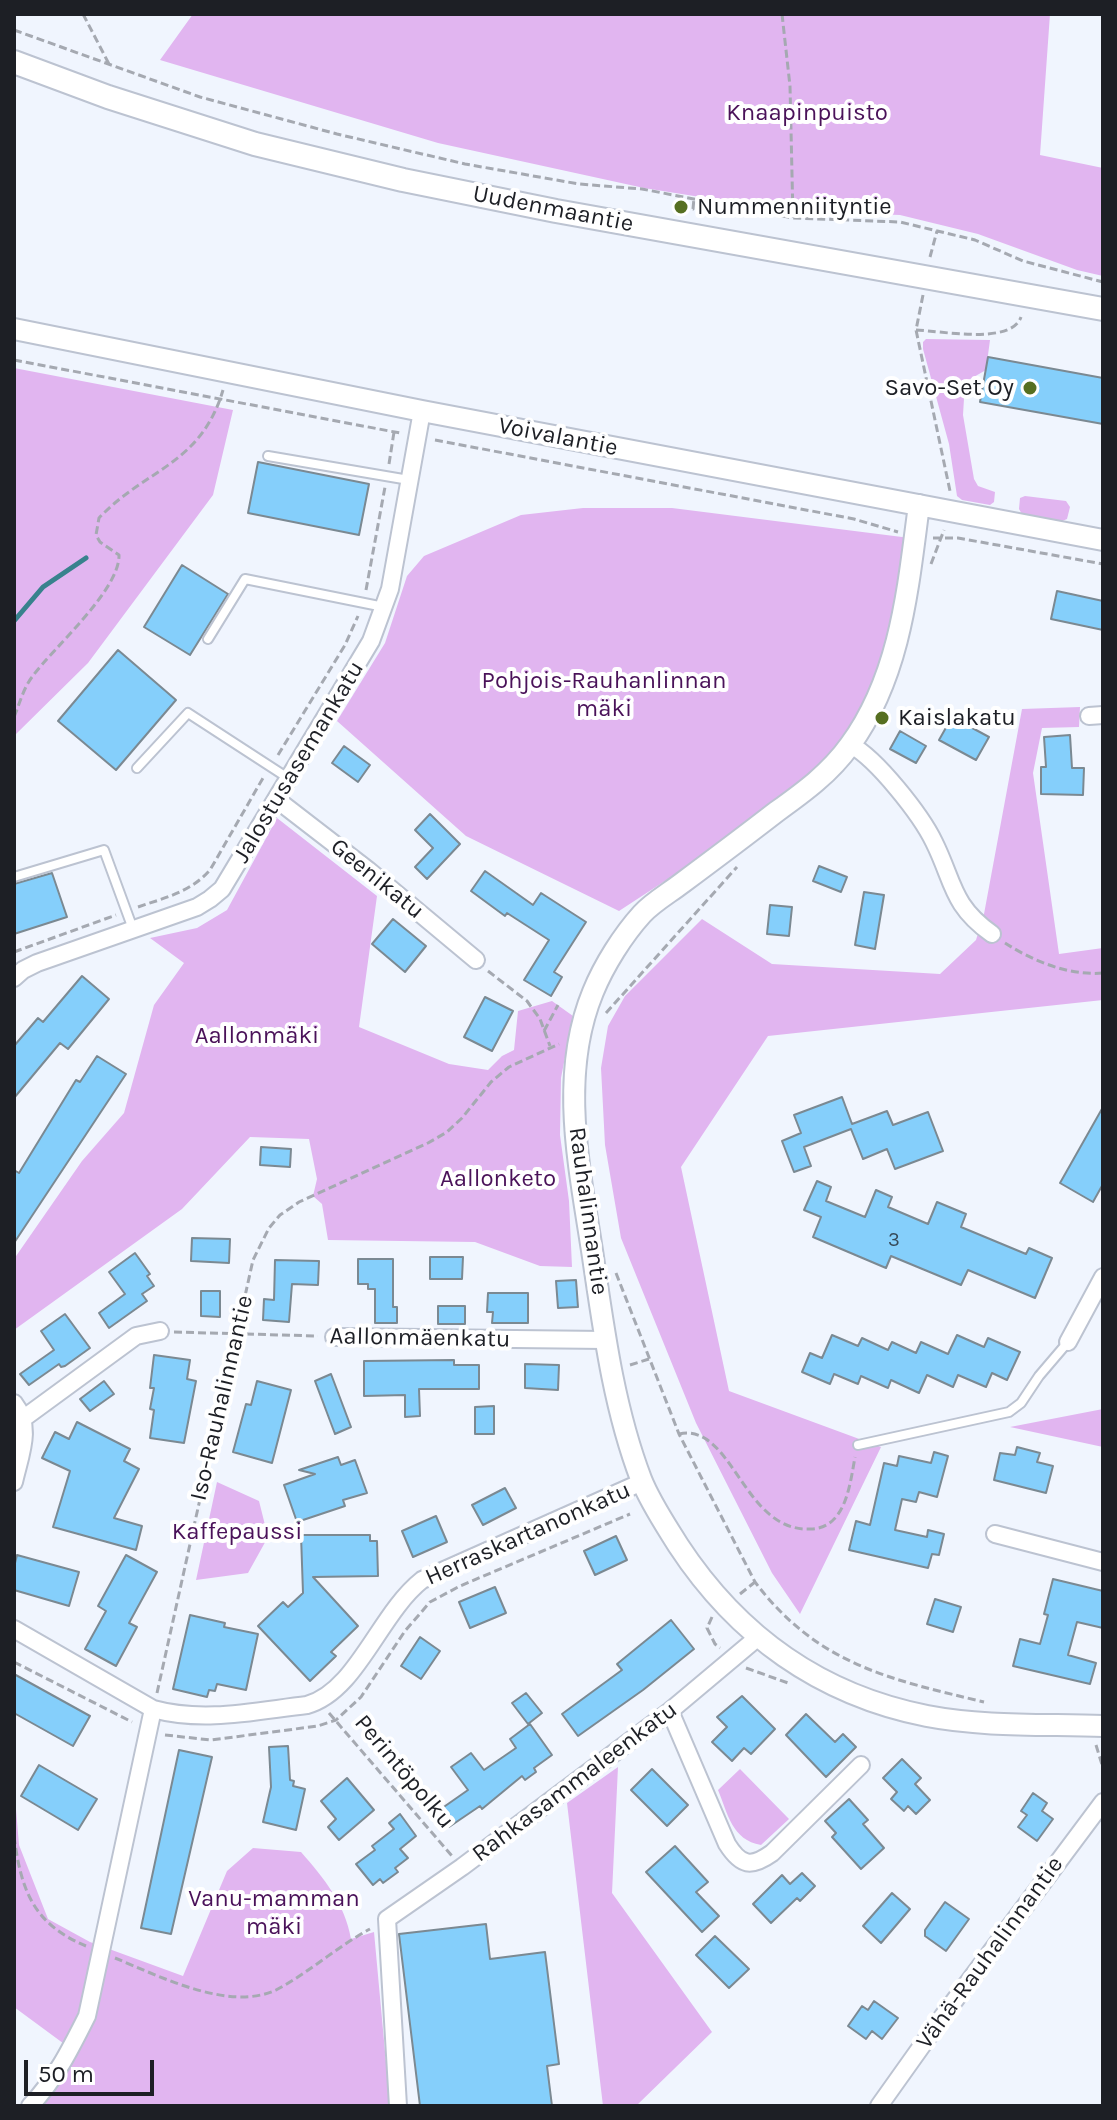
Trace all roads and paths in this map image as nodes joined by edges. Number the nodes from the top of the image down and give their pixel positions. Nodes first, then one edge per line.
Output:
1 (83, 14) edge
2 (782, 14) edge
3 (14, 30) edge
4 (14, 62) edge
5 (109, 64) junction
6 (694, 198) junction
7 (681, 207) dead end
8 (793, 218) junction
9 (937, 231) junction
10 (929, 261) dead end
11 (1103, 282) edge
12 (923, 295) dead end
13 (1103, 309) edge
14 (1021, 317) dead end
15 (14, 329) edge
16 (916, 330) junction
17 (14, 360) edge
18 (228, 372) junction
19 (220, 399) junction
20 (422, 411) junction
21 (394, 432) junction
22 (417, 436) junction
23 (268, 456) dead end
24 (387, 476) junction
25 (409, 480) junction
26 (919, 505) junction
27 (949, 511) junction
28 (915, 537) junction
29 (941, 539) junction
30 (1103, 540) edge
31 (1103, 564) edge
32 (930, 566) dead end
33 (363, 603) junction
34 (385, 607) junction
35 (208, 639) dead end
36 (14, 717) edge
37 (851, 745) junction
38 (271, 766) junction
39 (137, 768) dead end
40 (289, 778) junction
41 (276, 799) junction
42 (741, 863) dead end
43 (14, 877) edge
44 (127, 911) junction
45 (133, 930) junction
46 (992, 934) joint
47 (14, 952) edge
48 (476, 960) joint
49 (1103, 973) edge
50 (14, 978) edge
51 (558, 1005) dead end
52 (604, 1015) dead end
53 (544, 1031) junction
54 (579, 1036) junction
55 (550, 1047) junction
56 (613, 1264) dead end
57 (1103, 1277) edge
58 (160, 1331) joint
59 (235, 1334) junction
60 (334, 1337) joint
61 (605, 1340) junction
62 (1068, 1342) joint
63 (14, 1403) edge
64 (24, 1418) junction
65 (679, 1434) junction
66 (858, 1445) joint
67 (14, 1482) edge
68 (642, 1482) junction
69 (630, 1514) dead end
70 (995, 1534) dead end
71 (1103, 1562) edge
72 (14, 1629) edge
73 (757, 1638) junction
74 (14, 1662) edge
75 (727, 1662) junction
76 (792, 1684) dead end
77 (318, 1702) junction
78 (990, 1704) dead end
79 (153, 1709) junction
80 (670, 1711) junction
81 (336, 1720) junction
82 (1103, 1726) edge
83 (148, 1730) junction
84 (861, 1765) dead end
85 (1103, 1802) edge
86 (14, 1836) edge
87 (462, 1867) junction
88 (387, 1919) junction
89 (100, 1952) junction
90 (30, 2106) edge
91 (398, 2106) edge
92 (879, 2106) edge

1 - 5 path
2 - 8 path
3 - 5 path
4 - 13 main road, Uudenmaantie
5 - 6 path
6 - 7 path
6 - 8 path
8 - 9 path
9 - 10 path
9 - 11 path
12 - 16 path
14 - 16 path
15 - 18 street, Voivalantie
16 - 27 path
17 - 19 path
18 - 19 path
18 - 20 street, Voivalantie
19 - 21 path
19 - 36 path
20 - 22 street, Jalostusasemankatu
20 - 26 street, Voivalantie
21 - 22 path
21 - 24 path
22 - 25 street, Jalostusasemankatu
22 - 28 path
23 - 24 lane
24 - 25 lane
24 - 33 path
25 - 34 street, Jalostusasemankatu
26 - 27 street, Voivalantie
26 - 28 street, Rauhalinnantie
27 - 29 path
27 - 30 street, Voivalantie
28 - 29 path
28 - 37 street, Rauhalinnantie
29 - 31 path
29 - 32 path
33 - 34 lane
33 - 35 lane
33 - 38 path
34 - 40 street, Jalostusasemankatu
37 - 46 street
37 - 54 street, Rauhalinnantie
38 - 39 lane
38 - 40 lane
38 - 44 path
40 - 41 street, Jalostusasemankatu
41 - 45 street, Jalostusasemankatu
41 - 48 street, Geenikatu
42 - 52 path
43 - 44 lane
44 - 45 lane
44 - 47 path
45 - 50 street, Jalostusasemankatu
46 - 49 path
48 - 53 path
51 - 53 path
53 - 55 path
54 - 55 path, Iso-Rauhalinnantie
54 - 61 street, Rauhalinnantie
55 - 59 path, Iso-Rauhalinnantie
56 - 65 path
57 - 62 street
58 - 59 path, Aallonmäenkatu
58 - 64 street
59 - 60 path, Aallonmäenkatu
59 - 79 path, Iso-Rauhalinnantie
60 - 61 street, Aallonmäenkatu
61 - 68 street, Rauhalinnantie
62 - 66 lane
63 - 64 street
64 - 67 street
65 - 66 path
65 - 78 path
68 - 73 street, Rauhalinnantie
68 - 77 street, Herraskartanonkatu
69 - 81 path
70 - 71 street
72 - 79 street
73 - 75 street, Rahkasammaleenkatu
73 - 82 street, Rauhalinnantie
74 - 83 path
75 - 76 path
75 - 80 street, Rahkasammaleenkatu
77 - 79 street
77 - 81 path, Perintöpolku
79 - 83 street
80 - 84 street
80 - 87 street, Rahkasammaleenkatu
81 - 83 path
81 - 87 path, Perintöpolku
83 - 89 street
85 - 92 street, Vähä-Rauhalinnantie
86 - 89 path
87 - 88 street, Rahkasammaleenkatu
88 - 89 path
88 - 91 street
89 - 90 street

